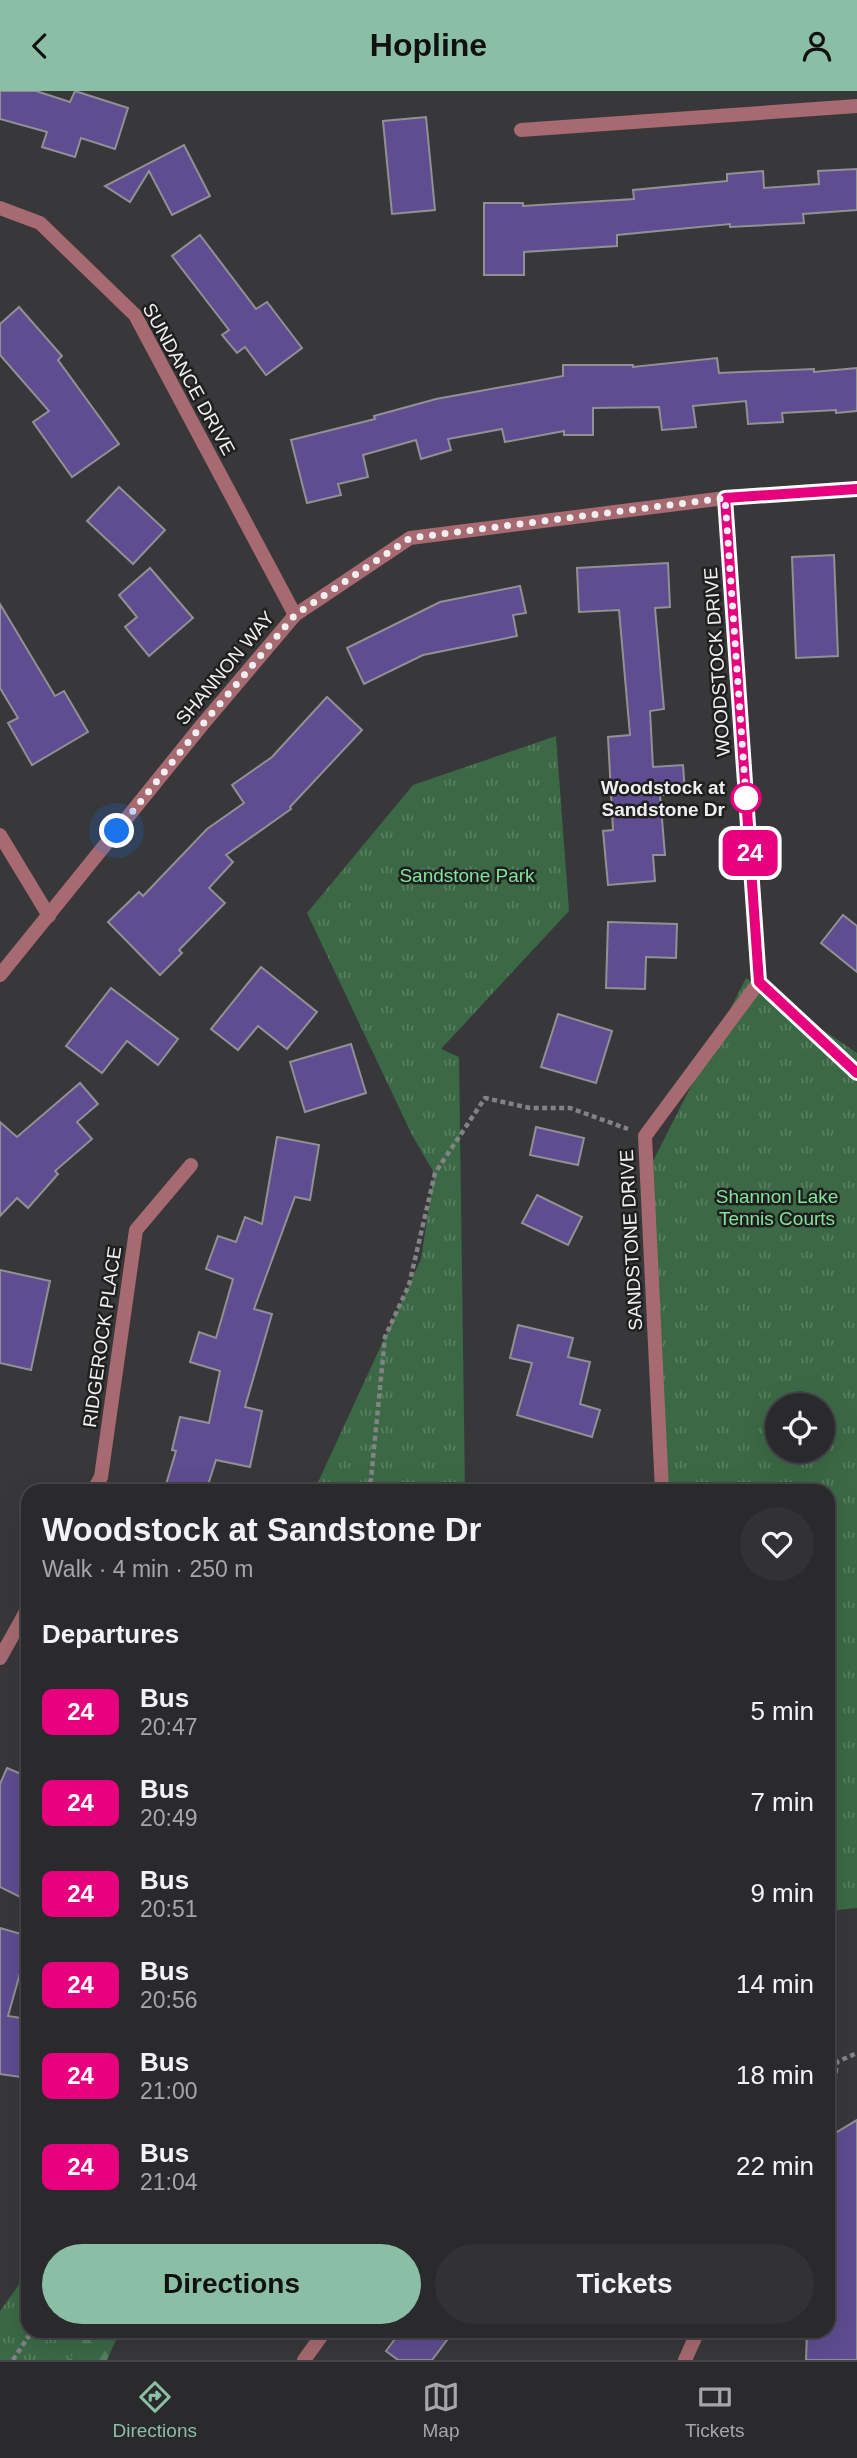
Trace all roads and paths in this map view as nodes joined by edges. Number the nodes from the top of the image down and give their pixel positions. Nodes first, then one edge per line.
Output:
1 (857, 106) edge
2 (521, 130) dead end
3 (0, 208) edge
4 (857, 489) edge
5 (725, 498) junction
6 (295, 615) junction
7 (0, 835) edge
8 (49, 916) junction
9 (0, 975) edge
10 (759, 982) junction
11 (857, 1073) edge
12 (645, 1136) junction
13 (191, 1165) dead end
14 (97, 1484) edge
15 (370, 1484) edge
16 (662, 1484) edge
17 (21, 1620) edge
18 (0, 1658) edge
19 (857, 2053) edge
20 (835, 2078) edge
21 (27, 2338) edge
22 (320, 2338) edge
23 (695, 2338) edge
24 (13, 2360) edge
25 (304, 2360) edge
26 (685, 2360) edge

1 - 2 street
3 - 6 street, SUNDANCE DRIVE
4 - 5 street, SHANNON WAY
5 - 6 street, SHANNON WAY
5 - 10 street, WOODSTOCK DRIVE
6 - 8 street, SHANNON WAY
7 - 8 street
8 - 9 street, SHANNON WAY
10 - 11 street
10 - 12 street, SANDSTONE DRIVE
12 - 15 path
12 - 16 street, SANDSTONE DRIVE
13 - 14 street, RIDGEROCK PLACE
17 - 18 street
19 - 20 path
21 - 24 path
22 - 25 street
23 - 26 street

